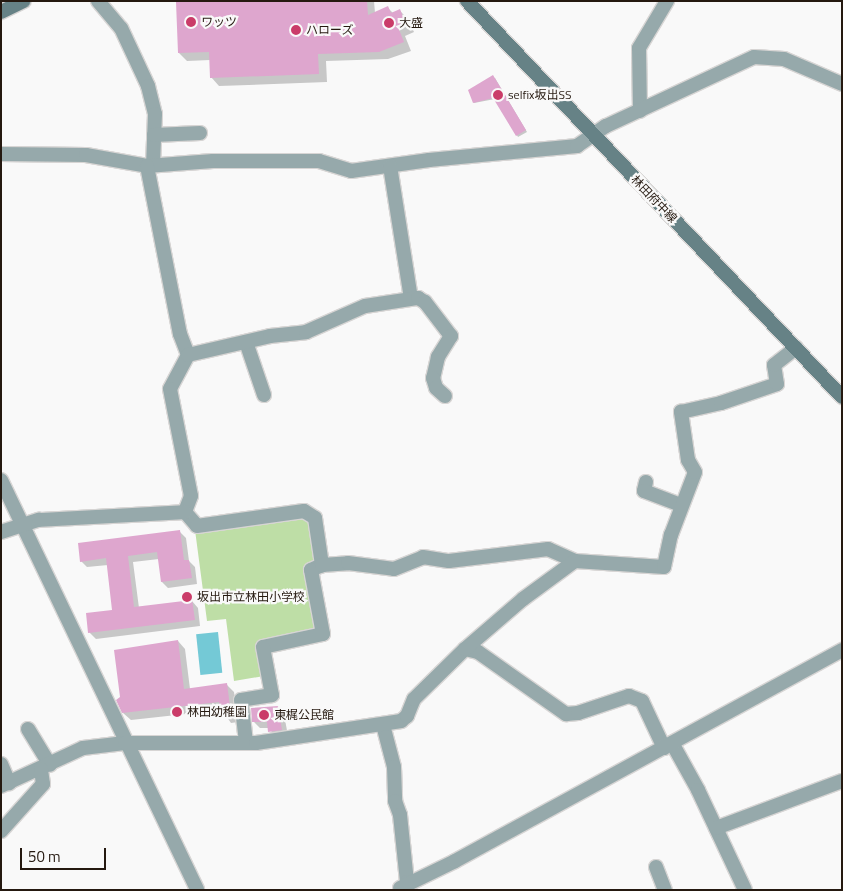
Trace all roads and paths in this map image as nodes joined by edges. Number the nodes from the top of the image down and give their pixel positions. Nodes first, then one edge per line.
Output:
1 (24, 1) edge
2 (98, 1) edge
3 (467, 1) edge
4 (667, 1) edge
5 (1, 12) edge
6 (842, 84) edge
7 (640, 111) junction
8 (200, 133) dead end
9 (154, 135) junction
10 (593, 135) junction
11 (1, 154) edge
12 (150, 165) junction
13 (390, 166) junction
14 (411, 298) junction
15 (246, 342) junction
16 (796, 348) junction
17 (188, 355) junction
18 (264, 395) dead end
19 (445, 396) dead end
20 (842, 397) edge
21 (1, 480) edge
22 (646, 482) dead end
23 (681, 505) junction
24 (185, 512) junction
25 (22, 524) junction
26 (1, 532) edge
27 (575, 561) junction
28 (322, 565) junction
29 (465, 649) junction
30 (842, 650) edge
31 (383, 725) junction
32 (28, 729) dead end
33 (246, 742) junction
34 (125, 743) junction
35 (668, 746) junction
36 (1, 764) edge
37 (45, 767) junction
38 (842, 781) edge
39 (5, 784) edge
40 (716, 828) junction
41 (1, 831) edge
42 (656, 867) dead end
43 (402, 889) edge
44 (197, 890) edge
45 (664, 890) edge
46 (745, 890) edge

1 - 5 main road
2 - 9 street
3 - 10 main road, 林田府中線
4 - 7 street
6 - 7 street
7 - 10 street
8 - 9 street
9 - 12 street
10 - 13 street
10 - 16 main road, 林田府中線
11 - 12 street
12 - 13 street
12 - 17 street
13 - 14 street
14 - 15 street
14 - 19 street
15 - 17 street
15 - 18 street
16 - 20 main road, 林田府中線
16 - 23 street
17 - 24 street
21 - 25 street
22 - 23 street
23 - 27 street
24 - 25 street
24 - 28 street
25 - 26 street
25 - 34 street
27 - 28 street
27 - 29 street
28 - 33 street
29 - 31 street
29 - 35 street
30 - 35 street
31 - 33 street
31 - 43 street
32 - 37 street
33 - 34 street
34 - 37 street
34 - 44 street
35 - 40 street
35 - 43 street
36 - 39 street
37 - 39 street
37 - 41 street
38 - 40 street
40 - 46 street
42 - 45 street

